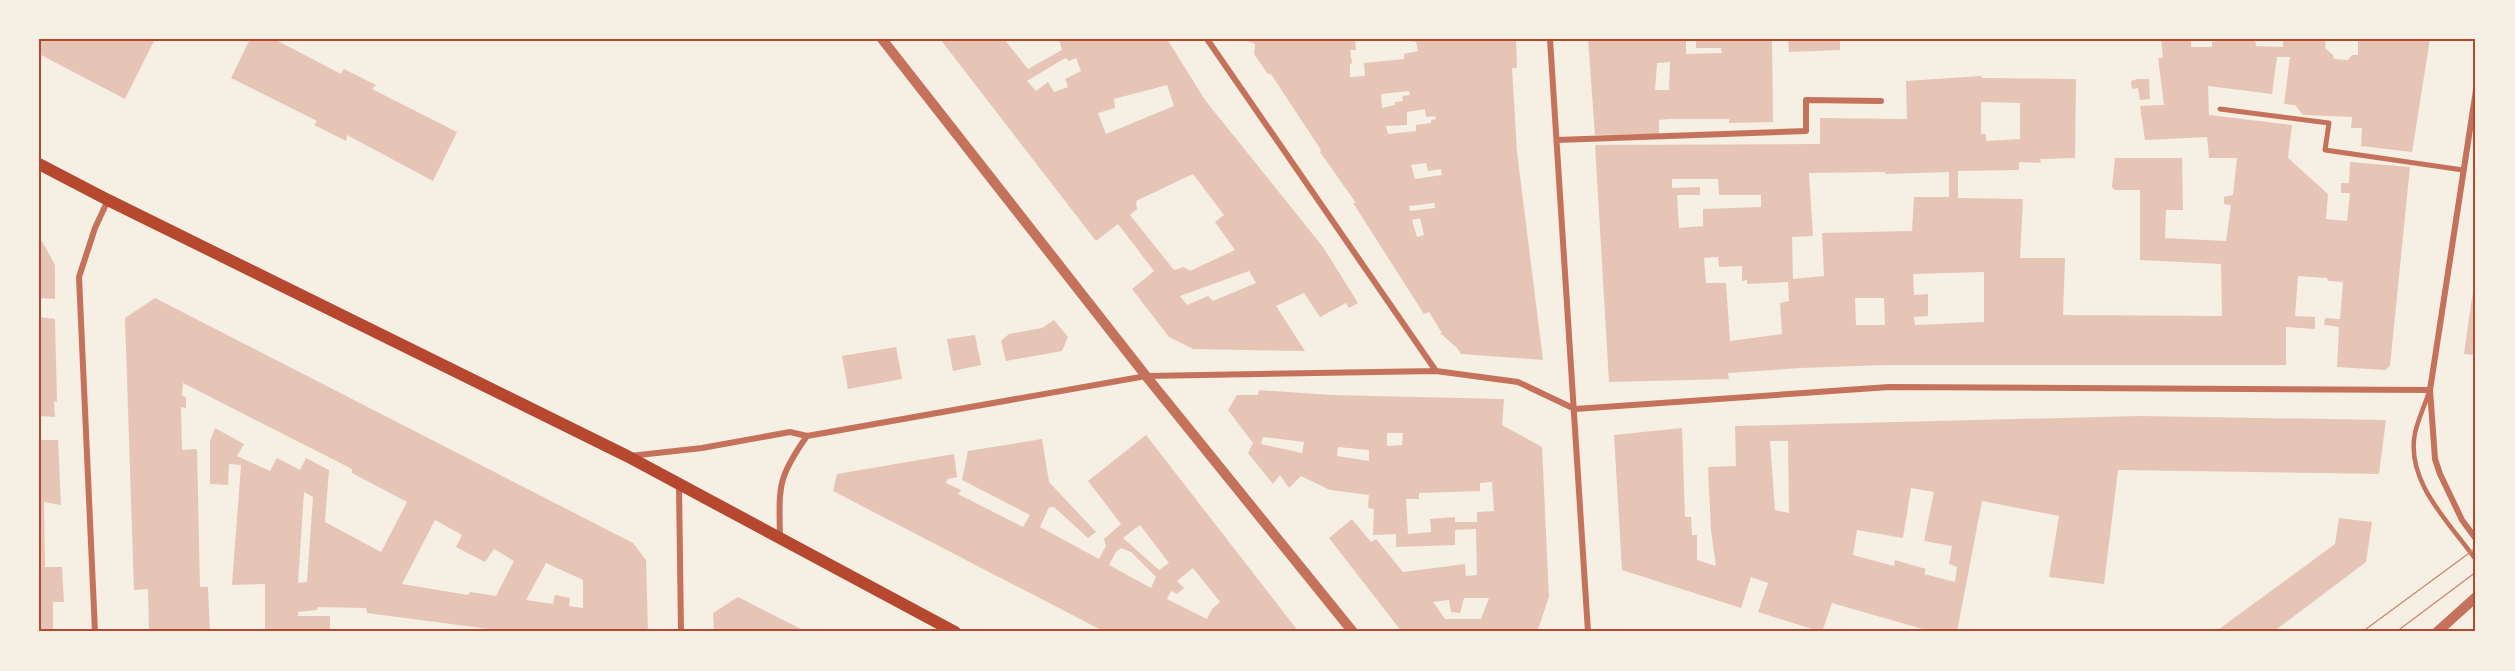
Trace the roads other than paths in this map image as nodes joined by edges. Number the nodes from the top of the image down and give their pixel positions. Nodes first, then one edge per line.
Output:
1 (882, 39) edge
2 (1207, 39) edge
3 (1550, 39) edge
4 (2476, 90) edge
5 (1881, 101) dead end
6 (2220, 109) dead end
7 (1557, 140) junction
8 (39, 164) edge
9 (2463, 170) junction
10 (108, 200) junction
11 (1436, 371) junction
12 (1146, 376) junction
13 (2430, 390) junction
14 (1575, 409) junction
15 (807, 436) junction
16 (627, 456) junction
17 (679, 484) junction
18 (780, 538) junction
19 (2476, 539) edge
20 (2476, 560) edge
21 (2475, 596) edge
22 (95, 632) edge
23 (681, 632) edge
24 (955, 632) edge
25 (1353, 632) edge
26 (1588, 632) edge
27 (2437, 632) edge

1 - 12 street
2 - 11 street
3 - 7 street
4 - 9 street
5 - 7 street
6 - 9 street
7 - 14 street
8 - 10 main road
9 - 13 street
10 - 16 main road
10 - 22 street
11 - 12 street
11 - 14 street
12 - 15 street
12 - 25 street
13 - 14 street
13 - 19 street
13 - 20 lane
14 - 26 street
15 - 16 street
15 - 18 street
16 - 17 main road
17 - 18 main road
17 - 23 street
18 - 24 main road
21 - 27 street

